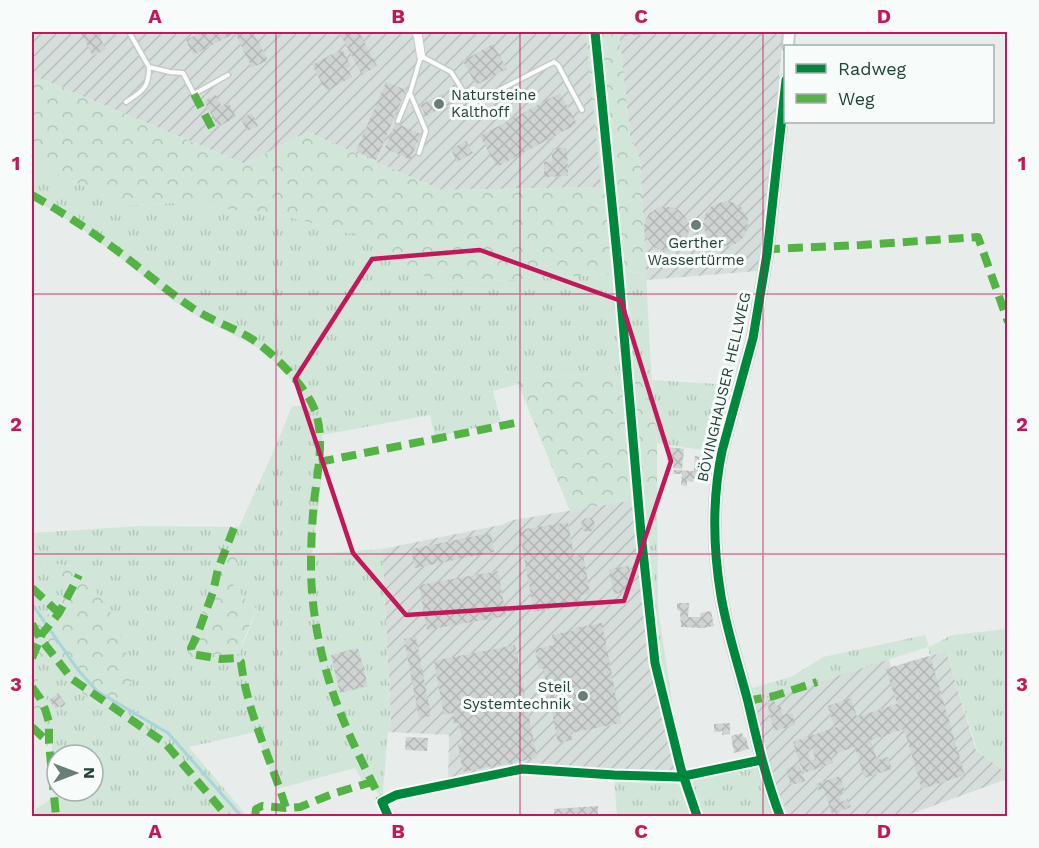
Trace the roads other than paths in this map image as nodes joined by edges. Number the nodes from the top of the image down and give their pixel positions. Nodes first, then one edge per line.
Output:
1 (129, 32) edge
2 (416, 32) edge
3 (421, 56) junction
4 (149, 67) junction
5 (228, 75) dead end
6 (410, 93) junction
7 (784, 98) edge
8 (126, 102) dead end
9 (582, 110) dead end
10 (398, 121) dead end
11 (419, 153) dead end
12 (761, 760) junction
13 (425, 789) dead end
14 (382, 802) dead end
15 (388, 816) edge
16 (780, 816) edge

1 - 4 lane
2 - 3 street
3 - 6 lane
3 - 9 lane
4 - 5 lane
4 - 8 lane
6 - 10 lane
6 - 11 lane
7 - 12 street, BÖVINGHAUSER HELLWEG
12 - 13 street
12 - 16 street, BÖVINGHAUSER HELLWEG
14 - 15 street

